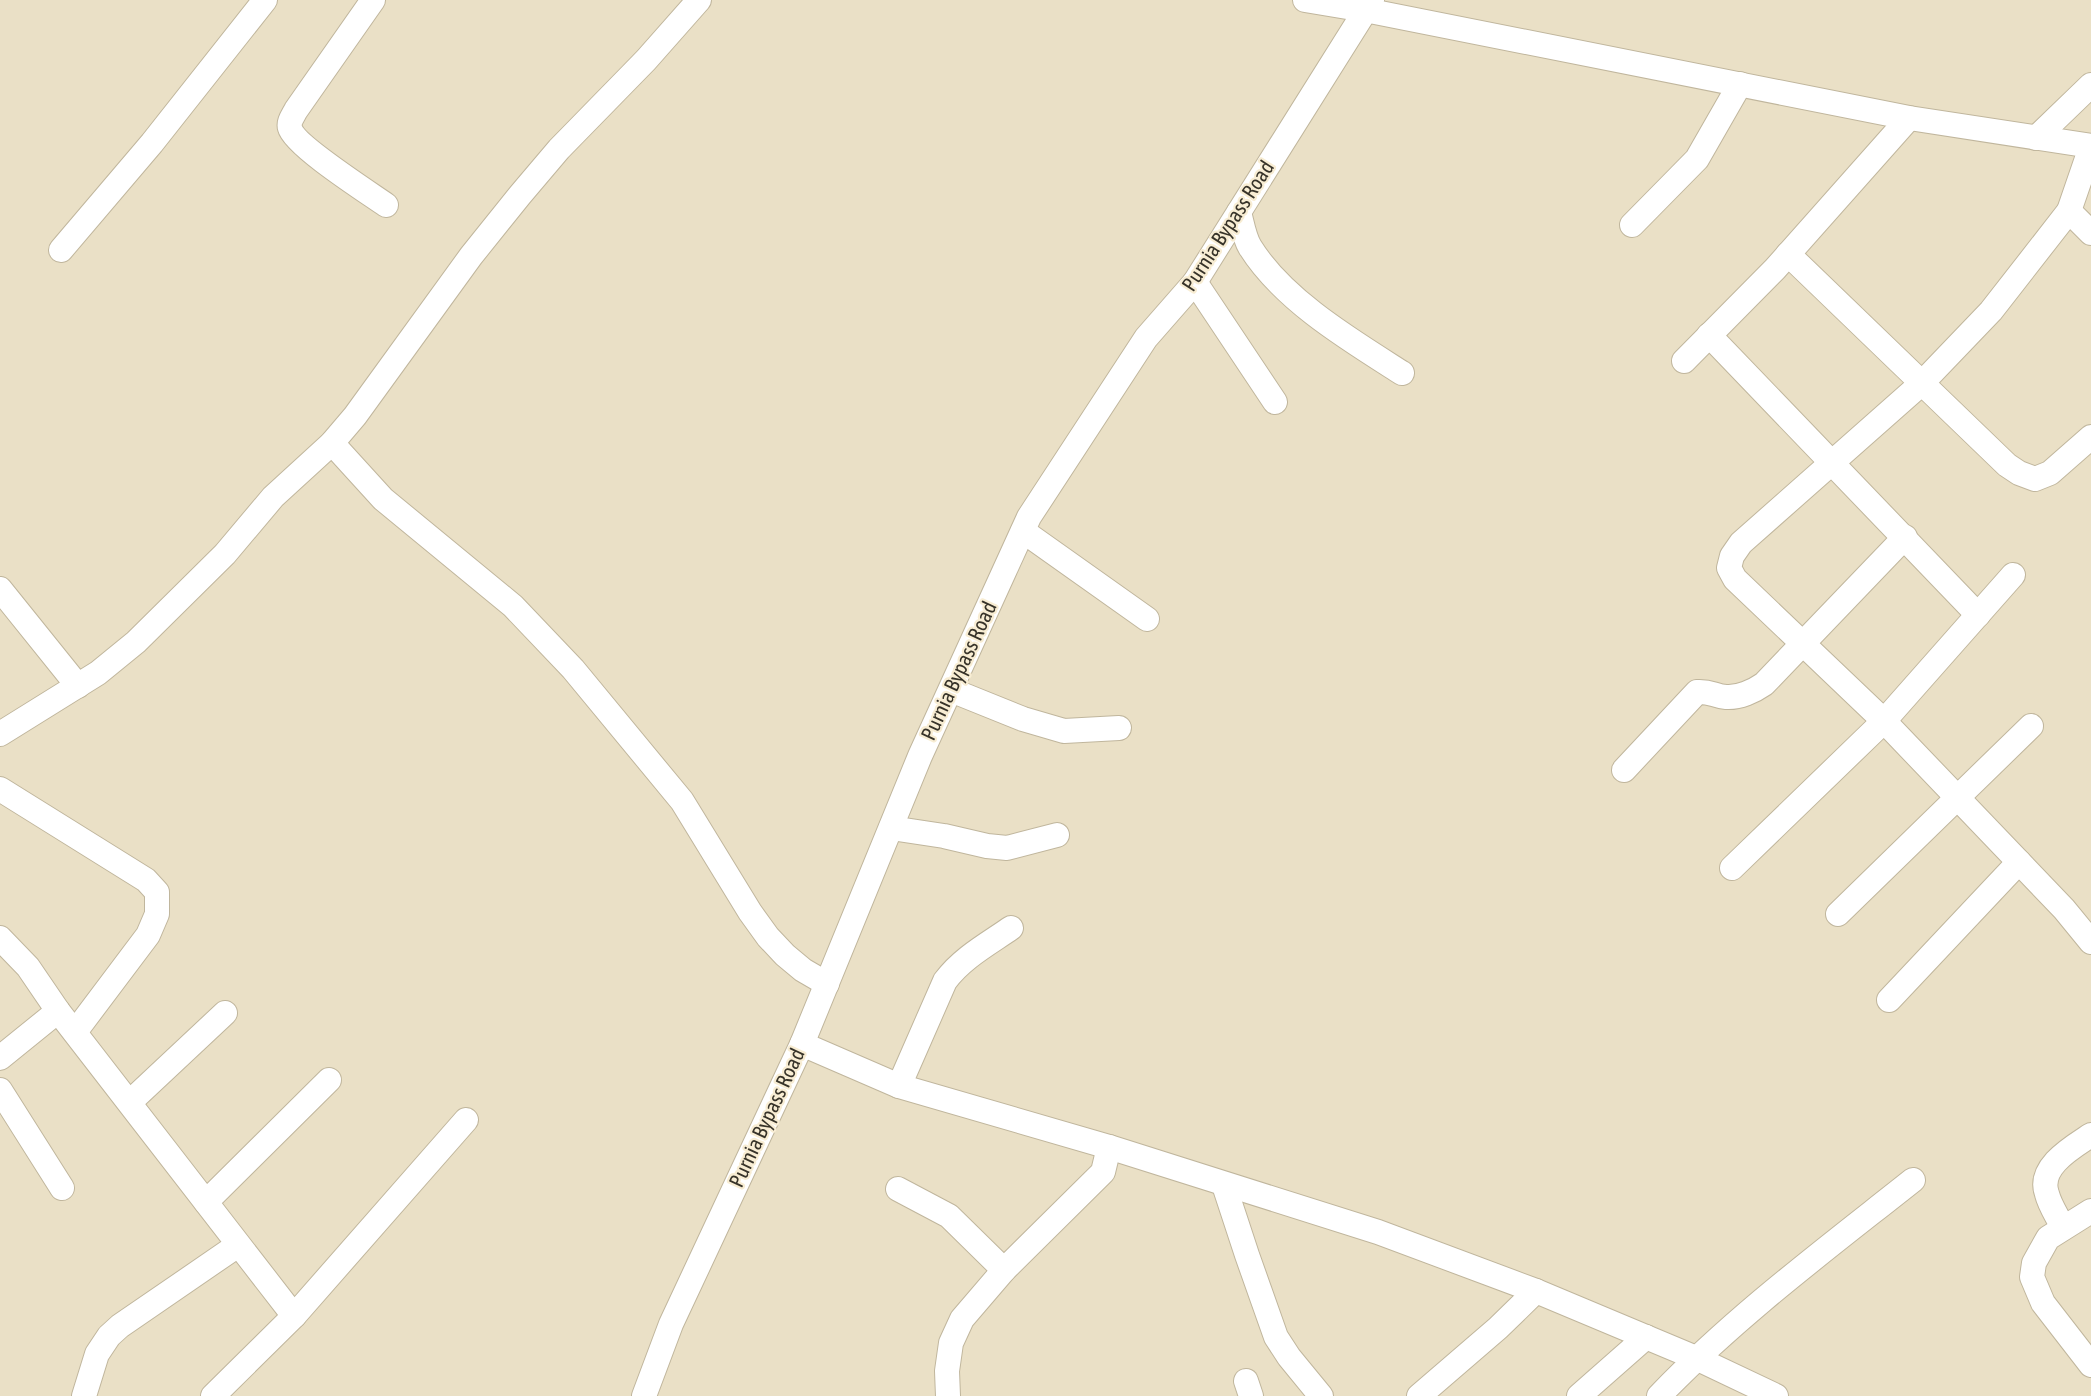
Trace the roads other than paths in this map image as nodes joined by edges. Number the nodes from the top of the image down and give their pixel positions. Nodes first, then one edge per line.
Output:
1 (265, 0) edge
2 (373, 0) edge
3 (699, 0) edge
4 (1305, 0) edge
5 (1368, 5) edge
6 (1740, 84) junction
7 (2091, 85) edge
8 (1909, 118) junction
9 (2036, 138) junction
10 (2091, 147) edge
11 (386, 205) dead end
12 (2069, 211) junction
13 (1239, 212) junction
14 (1632, 225) dead end
15 (2091, 233) edge
16 (61, 250) dead end
17 (1788, 254) junction
18 (1195, 282) junction
19 (1709, 335) junction
20 (1684, 361) dead end
21 (1402, 373) dead end
22 (1922, 383) junction
23 (1275, 402) dead end
24 (2091, 437) edge
25 (332, 443) junction
26 (1832, 464) junction
27 (1023, 531) junction
28 (1905, 537) junction
29 (2013, 575) dead end
30 (0, 589) edge
31 (1978, 615) junction
32 (1147, 619) dead end
33 (1803, 643) junction
34 (78, 686) junction
35 (951, 690) junction
36 (1884, 721) junction
37 (2031, 726) dead end
38 (1119, 728) dead end
39 (0, 734) edge
40 (1624, 770) dead end
41 (0, 789) edge
42 (1957, 797) junction
43 (891, 828) junction
44 (1057, 835) dead end
45 (2019, 862) junction
46 (1732, 868) dead end
47 (1838, 914) dead end
48 (1011, 928) dead end
49 (0, 938) edge
50 (2091, 942) edge
51 (826, 984) junction
52 (1889, 1000) dead end
53 (58, 1011) junction
54 (225, 1013) dead end
55 (75, 1032) junction
56 (802, 1044) junction
57 (0, 1058) edge
58 (329, 1080) dead end
59 (898, 1086) junction
60 (0, 1089) edge
61 (130, 1102) junction
62 (466, 1119) dead end
63 (2091, 1135) edge
64 (1109, 1148) junction
65 (1913, 1180) dead end
66 (1224, 1185) junction
67 (63, 1188) dead end
68 (898, 1189) dead end
69 (206, 1202) junction
70 (2091, 1210) edge
71 (2063, 1228) junction
72 (237, 1245) junction
73 (1004, 1270) junction
74 (1536, 1291) junction
75 (294, 1316) junction
76 (1646, 1337) junction
77 (1696, 1358) junction
78 (2091, 1365) edge
79 (84, 1396) edge
80 (213, 1396) edge
81 (644, 1396) edge
82 (948, 1396) edge
83 (1321, 1396) edge
84 (1419, 1396) edge
85 (1580, 1396) edge
86 (1659, 1396) edge
87 (1776, 1396) edge

1 - 16 street
2 - 11 street
3 - 25 street
4 - 5 street
5 - 6 street
5 - 13 street, Purnia Bypass Road
6 - 8 street
6 - 14 street
7 - 9 street
8 - 9 street
8 - 17 street
9 - 10 street
10 - 12 street
12 - 15 street
12 - 22 street
13 - 18 street, Purnia Bypass Road
13 - 21 street
17 - 19 street
17 - 22 street
18 - 23 street
18 - 27 street, Purnia Bypass Road
19 - 20 street
19 - 26 street
22 - 24 street
22 - 26 street
25 - 34 street
25 - 51 street
26 - 28 street
26 - 33 street
27 - 32 street
27 - 35 street, Purnia Bypass Road
28 - 31 street
28 - 33 street
29 - 31 street
30 - 34 street
31 - 36 street
33 - 36 street
33 - 40 street
34 - 39 street
35 - 38 street
35 - 43 street, Purnia Bypass Road
36 - 42 street
36 - 46 street
37 - 42 street
41 - 55 street
42 - 45 street
42 - 47 street
43 - 44 street
43 - 51 street, Purnia Bypass Road
45 - 50 street
45 - 52 street
48 - 59 street
49 - 53 street
51 - 56 street, Purnia Bypass Road
53 - 55 street
53 - 57 street
54 - 61 street
55 - 61 street
56 - 59 street
56 - 81 street, Purnia Bypass Road
58 - 69 street
59 - 64 street
60 - 67 street
61 - 69 street
62 - 75 street
63 - 71 street
64 - 66 street
64 - 73 street
65 - 77 street
66 - 74 street
66 - 83 street
68 - 73 street
69 - 72 street
70 - 71 street
71 - 78 street
72 - 75 street
72 - 79 street
73 - 82 street
74 - 76 street
74 - 84 street
75 - 80 street
76 - 77 street
76 - 85 street
77 - 86 street
77 - 87 street

